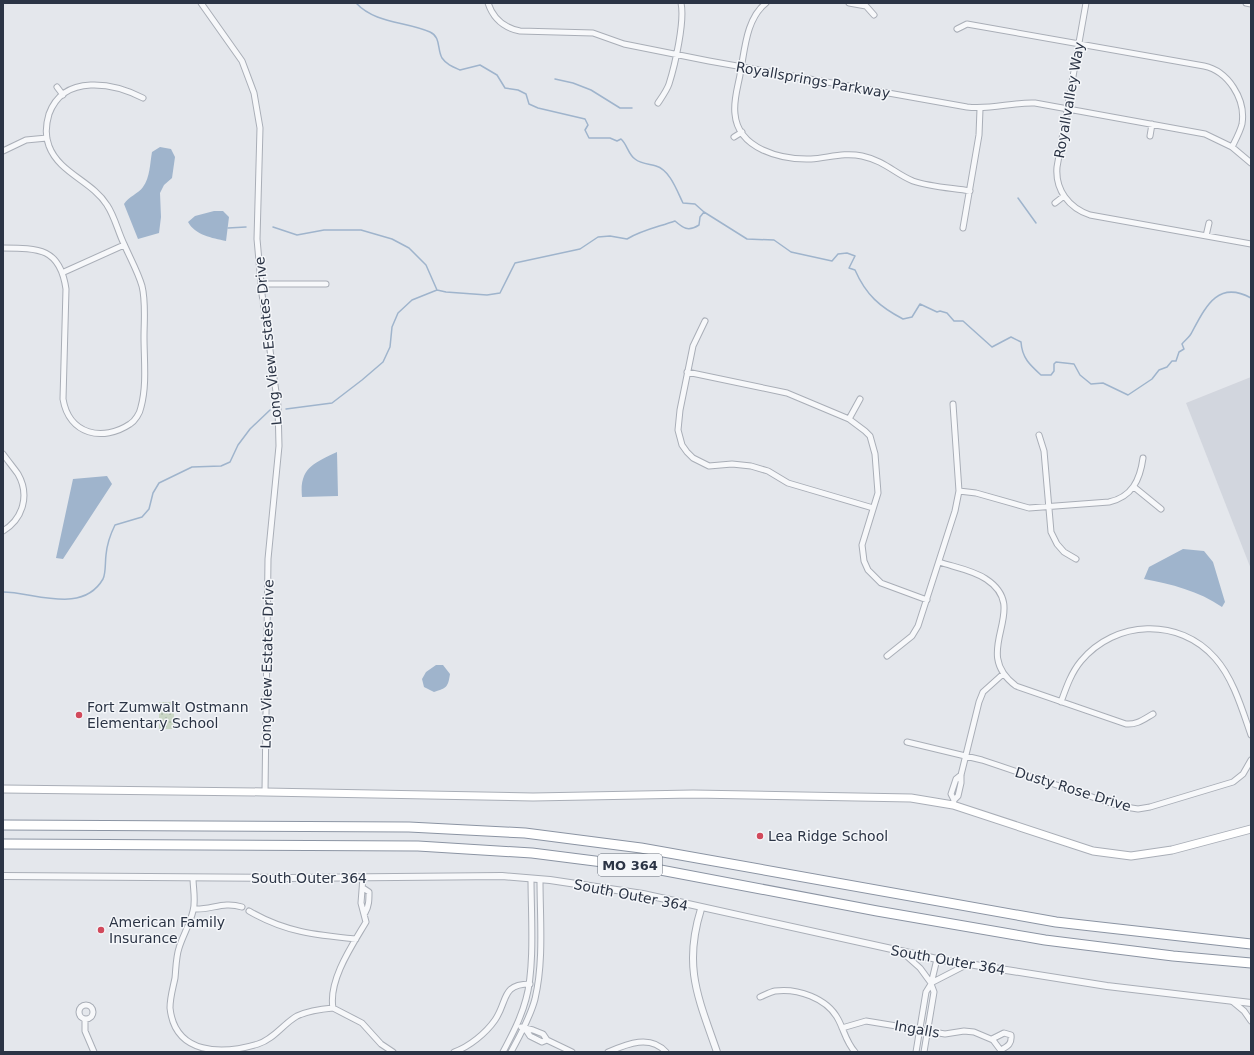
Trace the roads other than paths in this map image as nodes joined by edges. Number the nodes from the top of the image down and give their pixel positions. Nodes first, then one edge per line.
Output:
1 (200, 3) edge
2 (488, 3) edge
3 (681, 3) edge
4 (766, 3) edge
5 (849, 3) edge
6 (1086, 3) edge
7 (1246, 3) edge
8 (1251, 4) edge
9 (874, 15) dead end
10 (957, 29) dead end
11 (1078, 44) junction
12 (675, 54) junction
13 (742, 67) junction
14 (57, 87) dead end
15 (63, 95) junction
16 (143, 98) dead end
17 (658, 103) dead end
18 (980, 108) junction
19 (1067, 110) junction
20 (1152, 124) junction
21 (742, 132) junction
22 (1150, 136) dead end
23 (734, 137) dead end
24 (47, 138) junction
25 (1232, 147) junction
26 (3, 151) edge
27 (1251, 163) edge
28 (970, 191) junction
29 (1064, 196) junction
30 (1055, 203) dead end
31 (1209, 223) dead end
32 (963, 228) dead end
33 (1206, 236) junction
34 (1251, 244) edge
35 (124, 245) junction
36 (3, 248) edge
37 (64, 272) junction
38 (261, 284) junction
39 (326, 284) dead end
40 (705, 322) dead end
41 (687, 372) junction
42 (860, 399) dead end
43 (953, 404) dead end
44 (850, 420) junction
45 (1039, 435) dead end
46 (3, 454) edge
47 (1143, 458) dead end
48 (1134, 488) junction
49 (959, 491) junction
50 (873, 508) junction
51 (1048, 508) junction
52 (1161, 509) dead end
53 (3, 531) edge
54 (1076, 559) dead end
55 (939, 562) junction
56 (927, 600) junction
57 (886, 656) dead end
58 (1002, 674) junction
59 (1061, 702) junction
60 (1153, 714) dead end
61 (1251, 735) edge
62 (908, 742) dead end
63 (965, 755) junction
64 (1251, 760) edge
65 (1248, 772) edge
66 (3, 789) edge
67 (265, 792) junction
68 (953, 802) junction
69 (3, 825) edge
70 (1251, 829) edge
71 (3, 844) edge
72 (3, 876) edge
73 (363, 877) junction
74 (193, 878) junction
75 (532, 879) junction
76 (540, 880) junction
77 (242, 907) dead end
78 (701, 908) junction
79 (194, 909) junction
80 (249, 911) dead end
81 (356, 938) junction
82 (1251, 944) edge
83 (902, 952) junction
84 (937, 959) junction
85 (1251, 963) edge
86 (968, 964) junction
87 (931, 983) junction
88 (528, 984) junction
89 (537, 984) junction
90 (760, 997) dead end
91 (1231, 1000) junction
92 (1251, 1003) edge
93 (333, 1008) junction
94 (85, 1019) dead end
95 (1251, 1021) edge
96 (517, 1026) junction
97 (842, 1028) junction
98 (524, 1029) junction
99 (919, 1030) junction
100 (927, 1031) junction
101 (992, 1039) junction
102 (565, 1050) edge
103 (1002, 1051) edge
104 (94, 1052) edge
105 (393, 1052) edge
106 (454, 1052) edge
107 (503, 1052) edge
108 (511, 1052) edge
109 (572, 1052) edge
110 (608, 1052) edge
111 (666, 1052) edge
112 (718, 1052) edge
113 (855, 1052) edge
114 (916, 1052) edge
115 (924, 1052) edge

1 - 38 street, Long View Estates Drive
2 - 12 street, Royallsprings Parkway
3 - 12 street
4 - 13 street
5 - 9 street
6 - 11 street, Royallvalley Way
7 - 8 street
10 - 11 street
11 - 19 street, Royallvalley Way
11 - 25 street
12 - 13 street, Royallsprings Parkway
12 - 17 street
13 - 18 street, Royallsprings Parkway
13 - 21 street
14 - 15 street
15 - 16 street
15 - 24 street
18 - 19 street, Royallsprings Parkway
18 - 28 street
19 - 20 street, Royallsprings Parkway
19 - 29 street, Royallvalley Way
20 - 22 street
20 - 25 street, Royallsprings Parkway
21 - 23 street
21 - 28 street
24 - 26 street
24 - 35 street
25 - 27 street, Royallsprings Parkway
28 - 32 street
29 - 30 street
29 - 33 street, Royallvalley Way
31 - 33 street
33 - 34 street, Royallvalley Way
35 - 37 street
35 - 37 street
36 - 37 street
38 - 39 street
38 - 67 street, Long View Estates Drive
40 - 41 street
41 - 44 street
41 - 50 street
42 - 44 street
43 - 49 street
44 - 50 street
45 - 51 street
46 - 53 street
47 - 48 street
48 - 51 street
48 - 52 street
49 - 51 street
49 - 55 street
50 - 56 street
51 - 54 street
55 - 56 street
55 - 58 street
56 - 57 street
58 - 59 street
58 - 63 street
59 - 60 street
59 - 61 street
62 - 63 street, Dusty Rose Drive
63 - 65 street, Dusty Rose Drive
63 - 68 street
64 - 65 street, Dusty Rose Drive
66 - 67 main road
67 - 68 main road
68 - 70 main road
69 - 82 highway, MO 364
71 - 85 highway, MO 364
72 - 74 street, South Outer 364
73 - 74 street, South Outer 364
73 - 75 street, South Outer 364
73 - 81 street
74 - 79 street
75 - 76 street, South Outer 364
75 - 88 street
76 - 78 street, South Outer 364
76 - 89 street
77 - 79 street
78 - 83 street, South Outer 364
78 - 112 street
79 - 93 street
80 - 81 street
81 - 93 street
83 - 84 street, South Outer 364
83 - 87 street
84 - 86 street, South Outer 364
84 - 87 street
86 - 87 street
86 - 91 street, South Outer 364
87 - 99 street
87 - 100 street
88 - 89 street
88 - 96 street
88 - 106 street
89 - 98 street
90 - 97 street
91 - 92 street, South Outer 364
91 - 95 street
93 - 105 street
94 - 104 street
96 - 98 street
96 - 107 street
97 - 99 street, Ingalls
97 - 113 street
98 - 102 street
98 - 108 street
99 - 100 street, Ingalls
99 - 114 street
100 - 101 street, Ingalls
100 - 115 street
101 - 103 street, Ingalls
101 - 103 street, Ingalls
102 - 109 street
110 - 111 street

